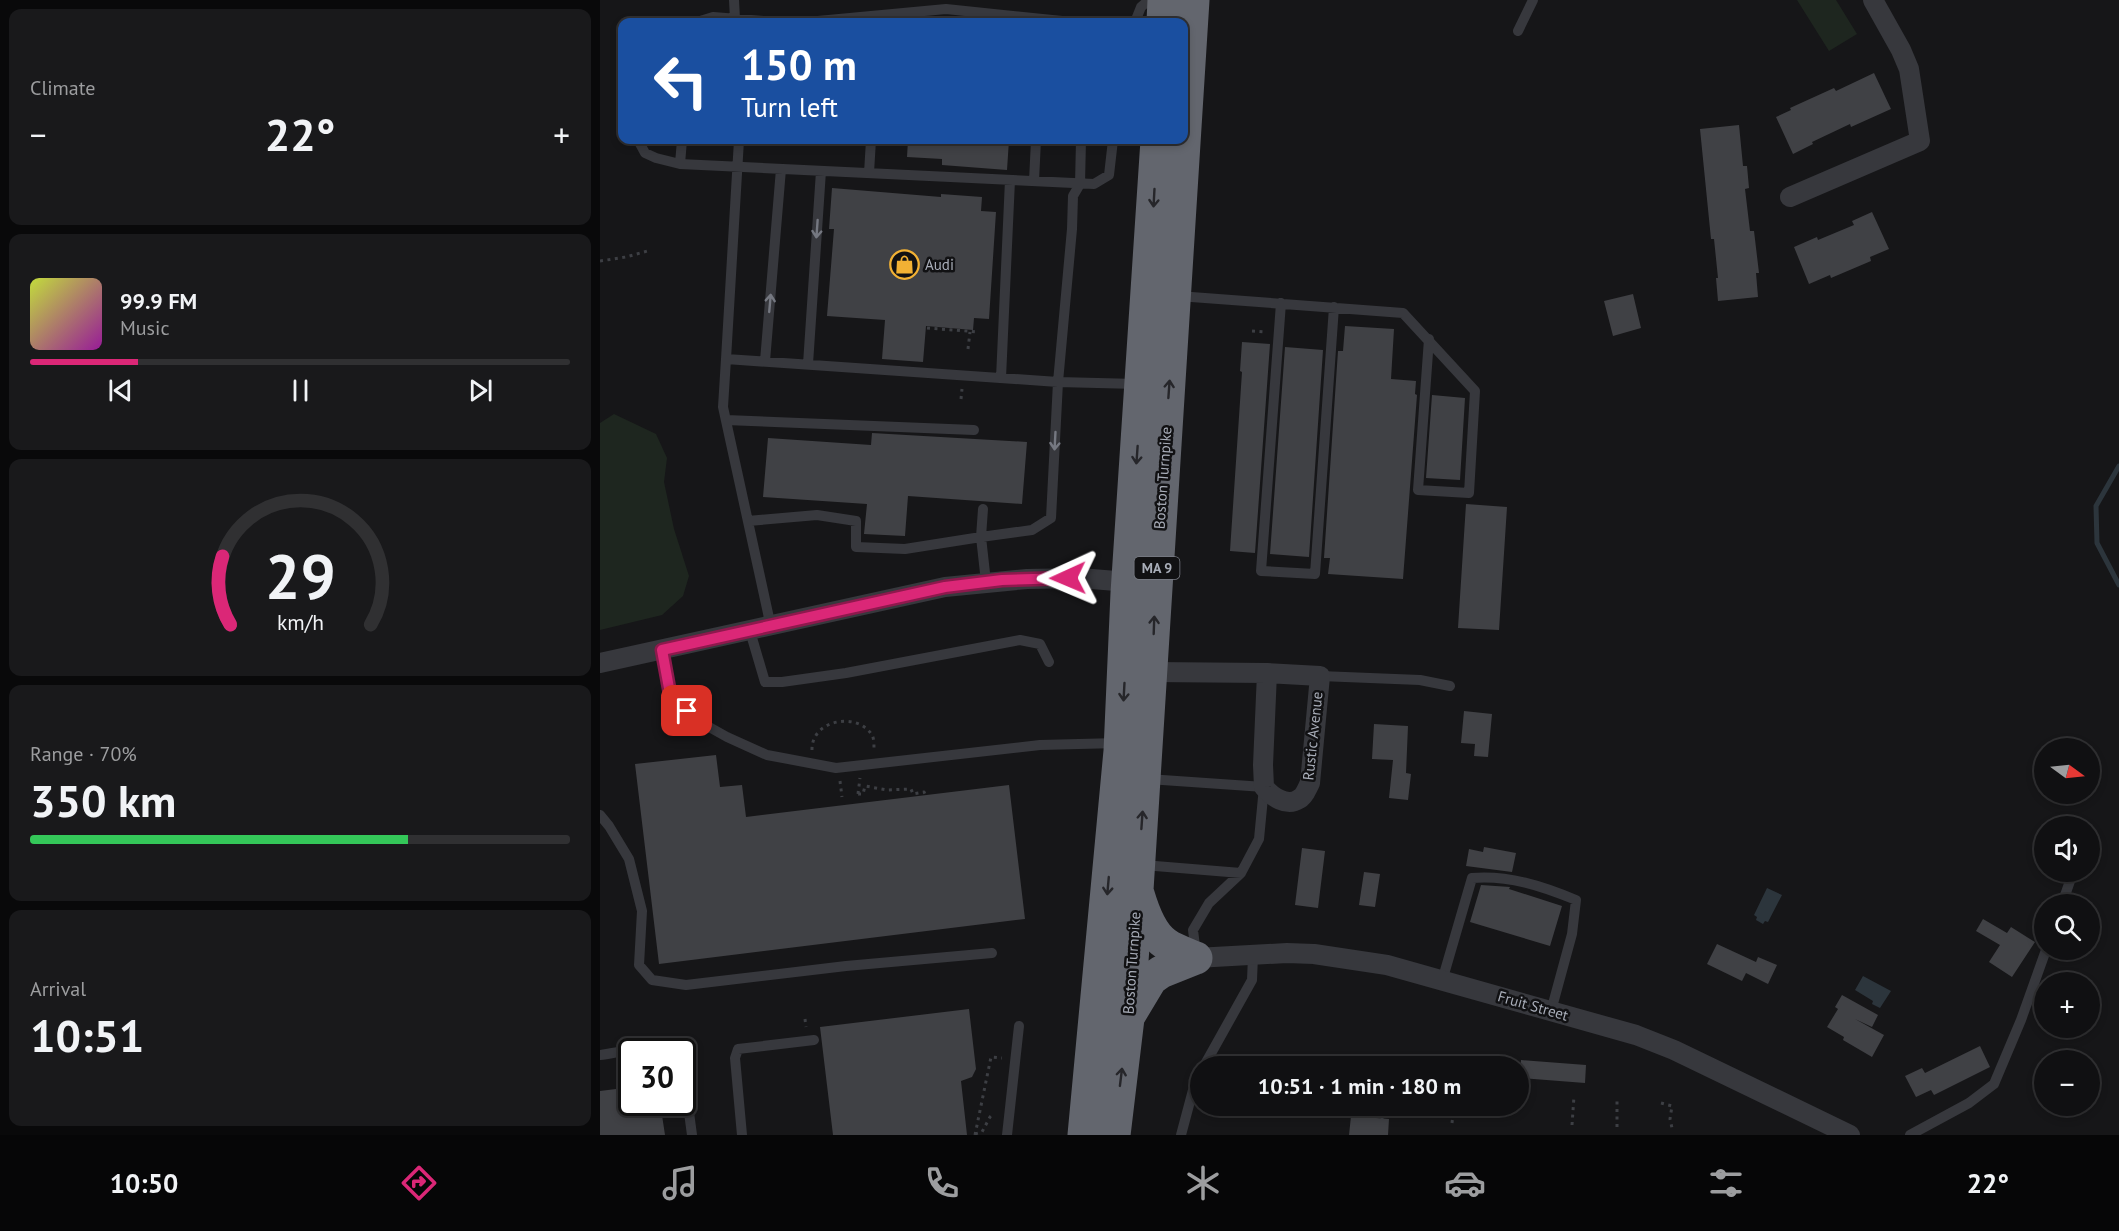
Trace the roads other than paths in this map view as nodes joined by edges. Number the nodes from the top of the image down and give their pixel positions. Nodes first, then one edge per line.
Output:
1 (734, 0) edge
2 (1149, 0) edge
3 (1164, 0) edge
4 (1193, 0) edge
5 (1533, 0) edge
6 (1873, 0) edge
7 (735, 18) edge
8 (850, 18) edge
9 (1025, 18) edge
10 (1137, 18) edge
11 (1163, 18) edge
12 (1518, 31) dead end
13 (1188, 82) edge
14 (640, 144) edge
15 (682, 144) edge
16 (739, 144) edge
17 (871, 144) edge
18 (1036, 144) edge
19 (1081, 144) edge
20 (1113, 144) edge
21 (1157, 144) edge
22 (1184, 144) edge
23 (680, 164) junction
24 (737, 167) junction
25 (781, 169) junction
26 (821, 171) junction
27 (869, 173) junction
28 (1010, 180) junction
29 (1034, 182) junction
30 (1080, 184) junction
31 (1790, 197) dead end
32 (1175, 296) junction
33 (1281, 303) junction
34 (1335, 307) junction
35 (1429, 339) junction
36 (726, 359) junction
37 (765, 361) junction
38 (808, 364) junction
39 (1001, 378) junction
40 (1058, 382) junction
41 (1142, 384) junction
42 (726, 420) junction
43 (974, 430) dead end
44 (983, 509) dead end
45 (748, 521) junction
46 (981, 537) junction
47 (986, 582) junction
48 (1128, 582) junction
49 (771, 627) junction
50 (750, 631) junction
51 (662, 650) junction
52 (1049, 662) dead end
53 (600, 663) edge
54 (1152, 672) junction
55 (1267, 673) junction
56 (1320, 676) junction
57 (1450, 686) dead end
58 (1121, 743) junction
59 (1145, 778) junction
60 (1264, 787) junction
61 (600, 815) edge
62 (1241, 873) junction
63 (1138, 878) junction
64 (992, 953) dead end
65 (1253, 956) junction
66 (1196, 958) junction
67 (2042, 960) edge
68 (1442, 981) junction
69 (1551, 1011) junction
70 (1128, 1018) junction
71 (1019, 1026) dead end
72 (814, 1040) dead end
73 (618, 1053) edge
74 (600, 1055) edge
75 (1210, 1056) edge
76 (1190, 1101) edge
77 (689, 1116) edge
78 (692, 1135) edge
79 (742, 1135) edge
80 (1007, 1135) edge
81 (1084, 1135) edge
82 (1114, 1135) edge
83 (1181, 1135) edge
84 (1850, 1135) edge
85 (1910, 1135) edge

1 - 7 lane
2 - 10 lane
3 - 11 highway
4 - 13 highway, Boston Turnpike / MA 9
5 - 12 lane
6 - 31 street
8 - 9 lane
14 - 23 lane
15 - 23 lane
16 - 24 lane
17 - 27 lane
18 - 29 lane
19 - 30 lane
20 - 30 lane
21 -> 41 highway, Boston Turnpike / MA 9
22 - 32 highway, Boston Turnpike / MA 9
23 - 24 lane
24 - 25 lane
24 - 36 lane
25 - 26 lane
37 -> 25 lane
26 - 27 lane
26 -> 38 lane
27 - 28 lane
28 - 29 lane
28 - 39 lane
29 - 30 lane
30 - 40 lane
32 - 33 lane
54 -> 32 highway, Boston Turnpike / MA 9
33 - 34 lane
33 - 34 lane
34 - 35 lane
35 - 35 lane
36 - 37 lane
36 - 42 lane
37 - 38 lane
38 - 39 lane
39 - 40 lane
40 - 41 lane
40 -> 46 lane
41 -> 48 highway, Boston Turnpike / MA 9
42 - 43 lane
42 - 45 lane
44 - 46 lane
45 - 46 lane
45 - 49 lane
46 - 47 lane
47 - 48 street
47 - 49 street
48 -> 58 highway, Boston Turnpike / MA 9
49 - 50 street
50 - 51 street
50 - 52 lane
51 - 53 street
51 - 58 lane
54 - 55 street, Rustic Avenue
54 - 59 highway, Boston Turnpike / MA 9
55 - 56 street, Rustic Avenue
55 - 60 street
56 - 57 lane
56 - 60 street, Rustic Avenue
58 -> 81 highway, Boston Turnpike / MA 9
59 - 60 lane
63 -> 59 highway, Boston Turnpike / MA 9
60 - 62 lane
61 - 64 lane
62 - 63 lane
62 - 66 lane
63 - 66 highway
63 - 70 highway, Boston Turnpike / MA 9
65 - 66 street, Fruit Street
65 - 68 street, Fruit Street
65 - 75 lane
66 - 70 highway
67 - 85 lane
68 - 69 street, Fruit Street
68 - 69 lane
69 - 84 street, Fruit Street
82 -> 70 highway, Boston Turnpike / MA 9
71 - 80 lane
72 - 79 lane
73 - 74 lane
76 - 83 lane
77 - 78 lane

